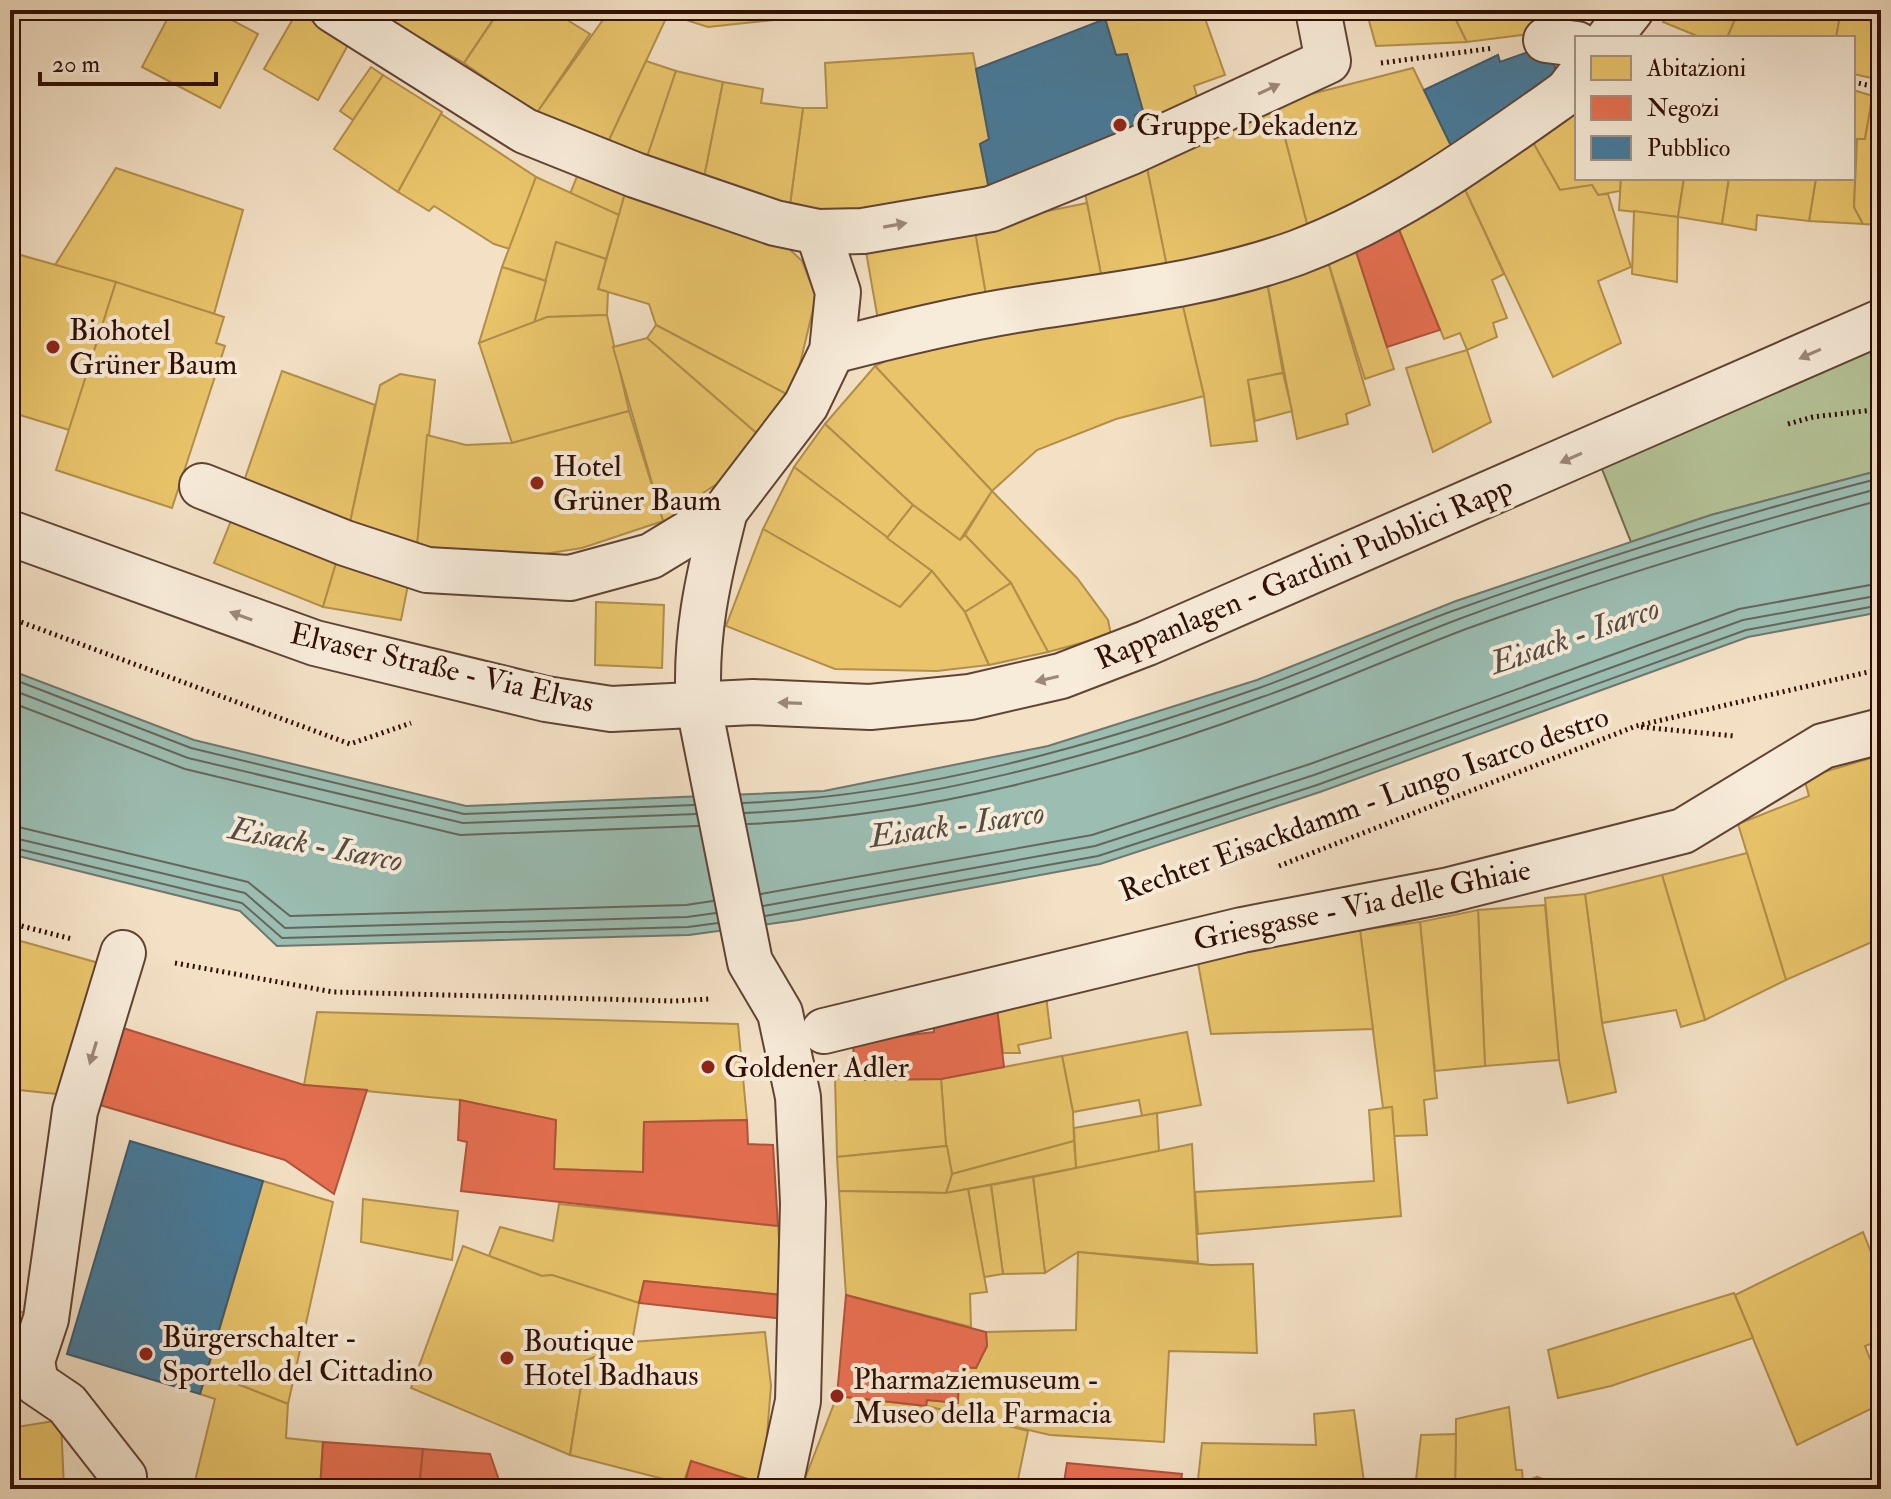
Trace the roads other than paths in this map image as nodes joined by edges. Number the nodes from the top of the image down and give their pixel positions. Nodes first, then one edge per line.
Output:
1 (333, 10) edge
2 (1318, 10) edge
3 (1631, 10) edge
4 (1611, 36) edge
5 (1572, 86) edge
6 (818, 232) junction
7 (1881, 322) edge
8 (832, 351) junction
9 (202, 486) dead end
10 (725, 511) junction
11 (10, 533) edge
12 (699, 707) junction
13 (1881, 731) edge
14 (123, 953) road end
15 (824, 1031) dead end
16 (122, 1489) edge
17 (779, 1489) edge

1 - 6 street
6 -> 2 street
3 - 4 street
5 - 8 street
6 - 8 street
7 -> 12 street, Rappanlagen - Gardini Pubblici Rapp
8 - 10 street
9 - 10 street
10 - 12 street
12 -> 11 street, Elvaser Straße - Via Elvas
12 - 17 street
13 - 15 street, Griesgasse - Via delle Ghiaie
14 -> 16 street

